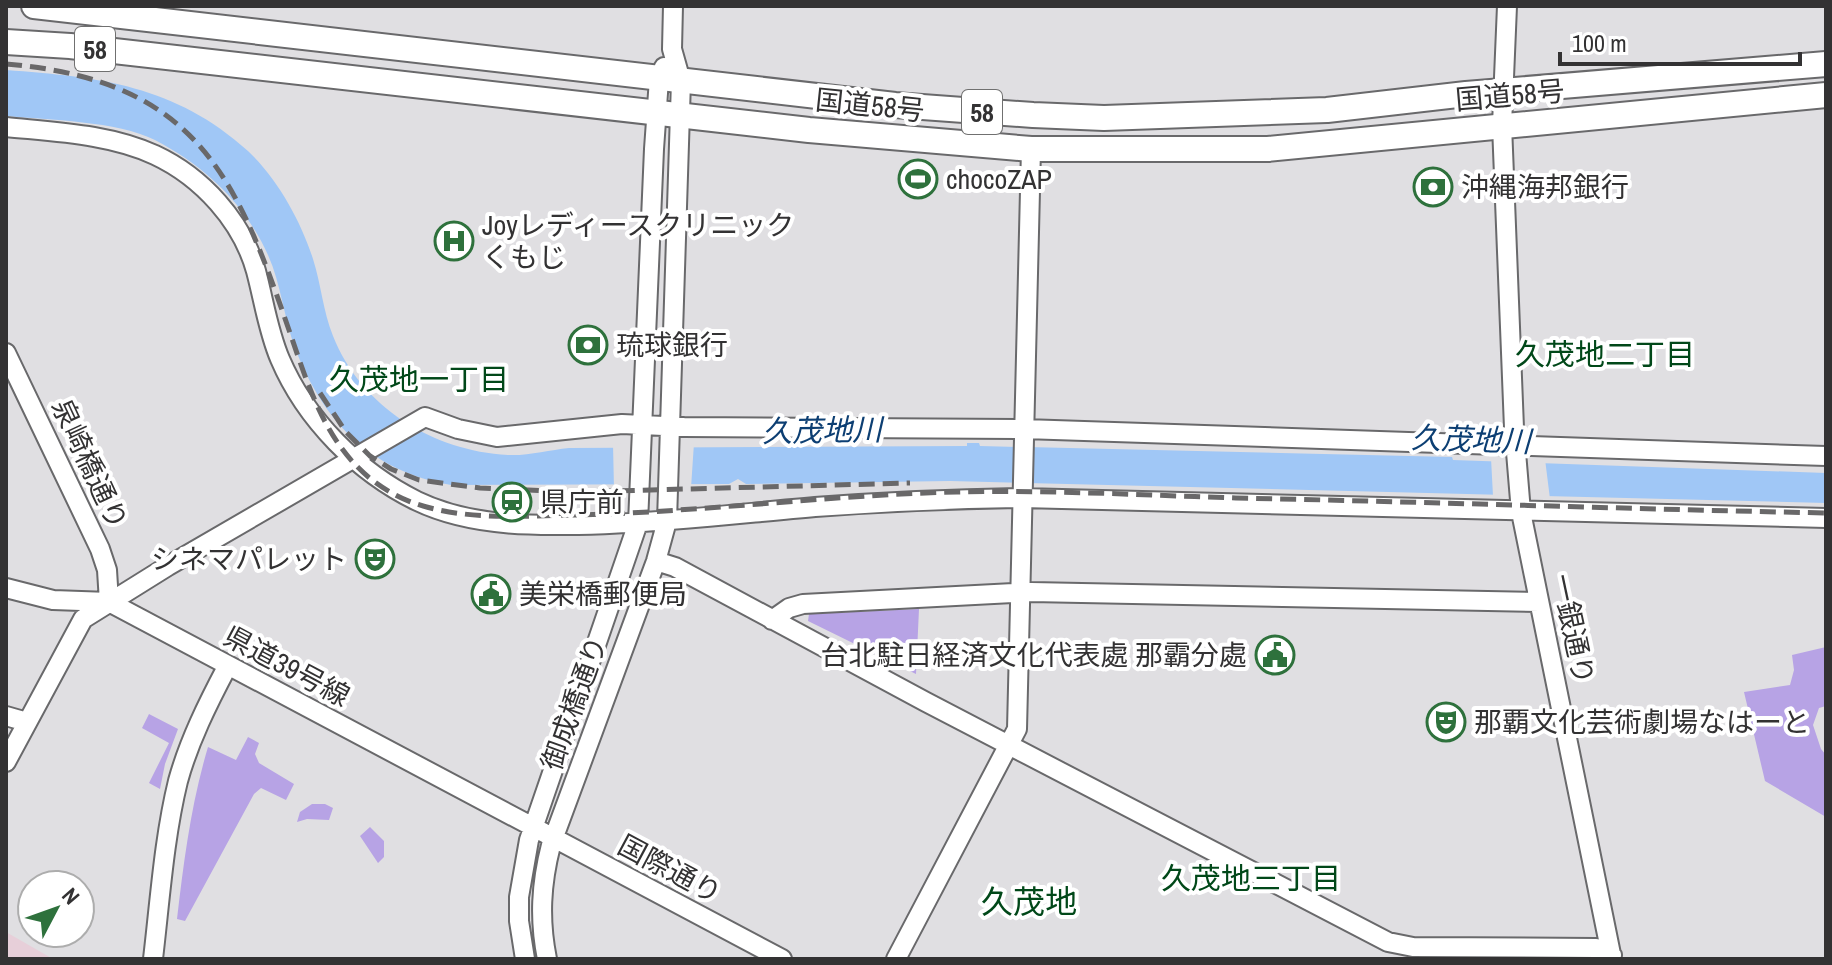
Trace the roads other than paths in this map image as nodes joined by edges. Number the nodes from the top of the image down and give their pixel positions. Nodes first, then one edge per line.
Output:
1 (34, 6) edge
2 (673, 6) edge
3 (1507, 6) edge
4 (6, 42) edge
5 (1826, 64) edge
6 (670, 80) junction
7 (1504, 92) junction
8 (1826, 95) edge
9 (668, 114) junction
10 (1502, 125) junction
11 (6, 127) edge
12 (1031, 149) junction
13 (6, 353) edge
14 (642, 433) junction
15 (670, 434) junction
16 (1023, 435) junction
17 (1516, 452) junction
18 (1826, 456) edge
19 (355, 457) junction
20 (1022, 492) junction
21 (1520, 505) junction
22 (1826, 518) edge
23 (667, 521) junction
24 (638, 523) junction
25 (656, 561) junction
26 (6, 588) edge
27 (1020, 592) junction
28 (109, 602) junction
29 (1539, 602) junction
30 (772, 620) junction
31 (227, 667) junction
32 (6, 716) edge
33 (27, 722) junction
34 (1010, 745) junction
35 (6, 762) edge
36 (532, 827) junction
37 (553, 839) junction
38 (1612, 957) edge
39 (153, 959) edge
40 (525, 959) edge
41 (547, 959) edge
42 (782, 959) edge
43 (896, 959) edge

1 - 6 highway, 国道58号 / 58
2 - 6 street
3 - 7 street, 一銀通り
4 - 9 highway, 国道58号 / 58
5 - 7 highway, 国道58号 / 58
6 - 7 highway, 国道58号 / 58
6 - 9 street
7 - 10 street, 一銀通り
8 - 10 highway, 国道58号 / 58
9 - 12 highway, 国道58号 / 58
9 - 14 street
9 - 15 street
10 - 12 highway, 国道58号 / 58
10 - 17 street, 一銀通り
11 - 19 street
12 - 16 street
13 - 28 street, 泉崎橋通り
14 - 15 street
14 - 19 street
14 - 24 street, 御成橋通り
15 - 16 street
15 - 23 street, 御成橋通り
16 - 17 street
16 - 20 street
17 - 18 street
17 - 21 street, 一銀通り
19 - 24 street
19 - 28 street
20 - 21 street
20 - 23 street
20 - 27 street
21 - 22 street
21 - 29 street, 一銀通り
23 - 24 street
23 - 25 street, 御成橋通り
24 - 36 street, 御成橋通り
25 - 30 street
25 - 37 street, 御成橋通り
26 - 28 street, 県道39号線
27 - 29 street
27 - 30 street
27 - 34 street
28 - 31 street, 県道39号線
28 - 33 street
29 - 38 street, 一銀通り
30 - 34 street
31 - 36 street, 県道39号線
31 - 39 street
32 - 33 street
33 - 35 street
34 - 38 street
34 - 43 street
36 - 37 street, 国際通り
36 - 40 street, 御成橋通り
37 - 41 street, 御成橋通り
37 - 42 street, 国際通り

